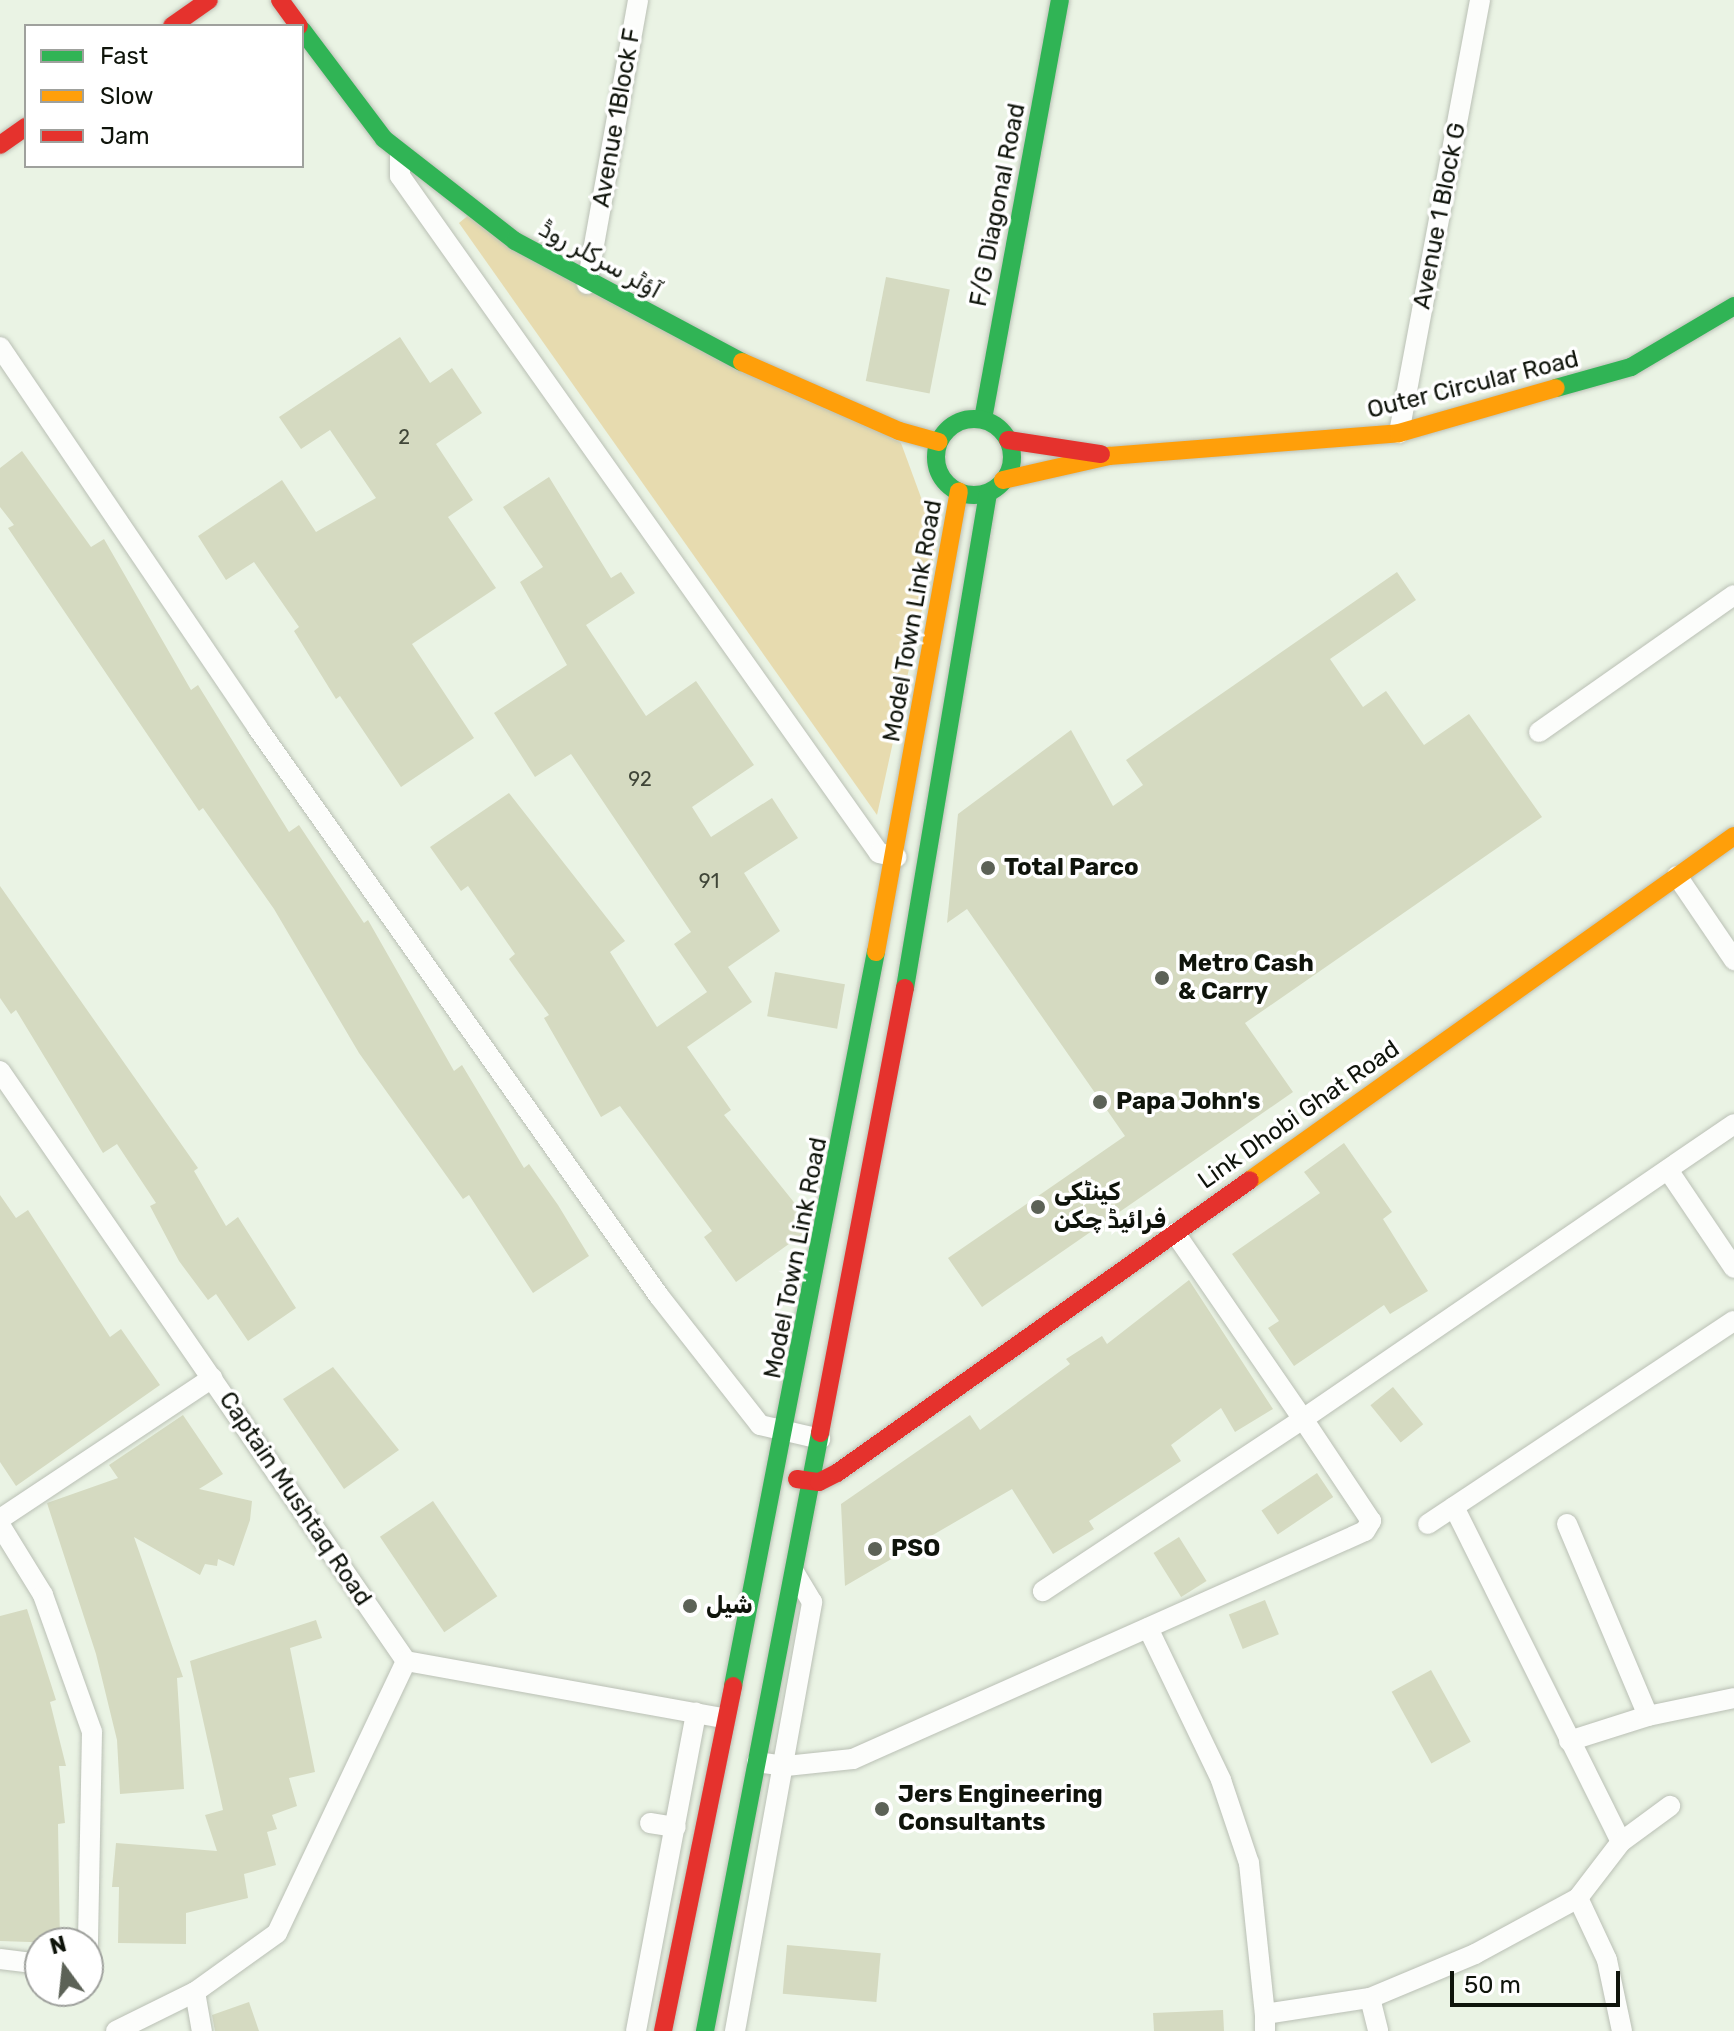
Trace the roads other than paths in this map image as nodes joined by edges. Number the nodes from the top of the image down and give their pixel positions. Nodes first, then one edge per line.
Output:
1 (209, 0) edge
2 (280, 0) edge
3 (638, 0) edge
4 (1060, 0) edge
5 (1480, 0) edge
6 (175, 24) edge
7 (298, 24) edge
8 (304, 32) edge
9 (24, 128) edge
10 (0, 145) edge
11 (400, 153) junction
12 (587, 284) junction
13 (1734, 306) edge
14 (0, 347) edge
15 (983, 419) junction
16 (1399, 433) junction
17 (1008, 440) junction
18 (939, 442) junction
19 (1109, 456) junction
20 (1003, 480) junction
21 (959, 491) junction
22 (988, 493) junction
23 (1734, 595) edge
24 (1539, 732) dead end
25 (1734, 836) edge
26 (897, 857) junction
27 (1677, 876) junction
28 (1734, 960) edge
29 (0, 1071) edge
30 (1734, 1124) edge
31 (1668, 1170) junction
32 (1175, 1233) junction
33 (1734, 1268) edge
34 (1734, 1321) edge
35 (212, 1378) junction
36 (1303, 1419) junction
37 (786, 1436) junction
38 (820, 1439) junction
39 (777, 1475) junction
40 (811, 1481) junction
41 (1454, 1507) junction
42 (0, 1519) edge
43 (1428, 1524) dead end
44 (1567, 1524) dead end
45 (0, 1525) edge
46 (795, 1574) junction
47 (1043, 1591) dead end
48 (1148, 1628) junction
49 (406, 1661) junction
50 (1734, 1698) edge
51 (696, 1713) junction
52 (1648, 1716) junction
53 (724, 1718) junction
54 (1569, 1741) junction
55 (757, 1762) junction
56 (786, 1766) junction
57 (1670, 1806) dead end
58 (650, 1823) dead end
59 (676, 1827) junction
60 (1621, 1842) junction
61 (1578, 1898) junction
62 (88, 1927) edge
63 (0, 1959) edge
64 (24, 1962) edge
65 (195, 1992) junction
66 (1370, 1998) junction
67 (1265, 2022) edge
68 (116, 2031) edge
69 (202, 2031) edge
70 (636, 2031) edge
71 (663, 2031) edge
72 (705, 2031) edge
73 (735, 2031) edge
74 (1378, 2031) edge
75 (1622, 2031) edge

1 - 6 main road
2 - 7 main road, آؤٹر سرکلر روڈ
3 - 12 street, Avenue 1Block F
4 - 15 main road, F/G Diagonal Road
5 - 16 street, Avenue 1 Block G
8 - 11 main road, آؤٹر سرکلر روڈ
9 - 10 main road
11 - 12 main road, آؤٹر سرکلر روڈ
11 - 26 street
12 - 18 main road, آؤٹر سرکلر روڈ
13 - 16 main road, Outer Circular Road
14 - 37 street
15 - 17 main road
15 - 18 main road
16 - 19 main road, Outer Circular Road
17 - 19 main road, Outer Circular Road
17 - 20 main road
18 - 21 main road
19 - 20 main road, Outer Circular Road
20 - 22 main road
21 - 22 main road
21 - 26 main road, Model Town Link Road
22 - 38 main road
23 - 24 street
25 - 27 main road, Link Dhobi Ghat Road
26 - 37 main road, Model Town Link Road
27 - 28 street
27 - 32 main road, Link Dhobi Ghat Road
29 - 35 street, Captain Mushtaq Road
30 - 31 street
31 - 33 street
31 - 36 street
32 - 36 street
32 - 40 main road, Link Dhobi Ghat Road
34 - 41 street
35 - 42 street
35 - 49 street, Captain Mushtaq Road
36 - 47 street
36 - 48 street
37 - 38 street
37 - 39 main road, Model Town Link Road
38 - 40 main road
39 - 40 main road
39 - 53 main road, Model Town Link Road
40 - 46 main road
41 - 43 street
41 - 54 street
44 - 52 street
45 - 62 street
46 - 55 main road
46 - 56 street
48 - 56 street
48 - 67 street
49 - 51 street
49 - 65 street
50 - 52 street
51 - 53 street
51 - 59 street
52 - 54 street
53 - 71 main road, Model Town Link Road
54 - 60 street
55 - 56 street
55 - 72 main road
56 - 73 street
57 - 60 street
58 - 59 street
59 - 70 street
60 - 61 street
61 - 66 street
61 - 75 street
63 - 64 street
65 - 68 street
65 - 69 street
66 - 67 street
66 - 74 street

